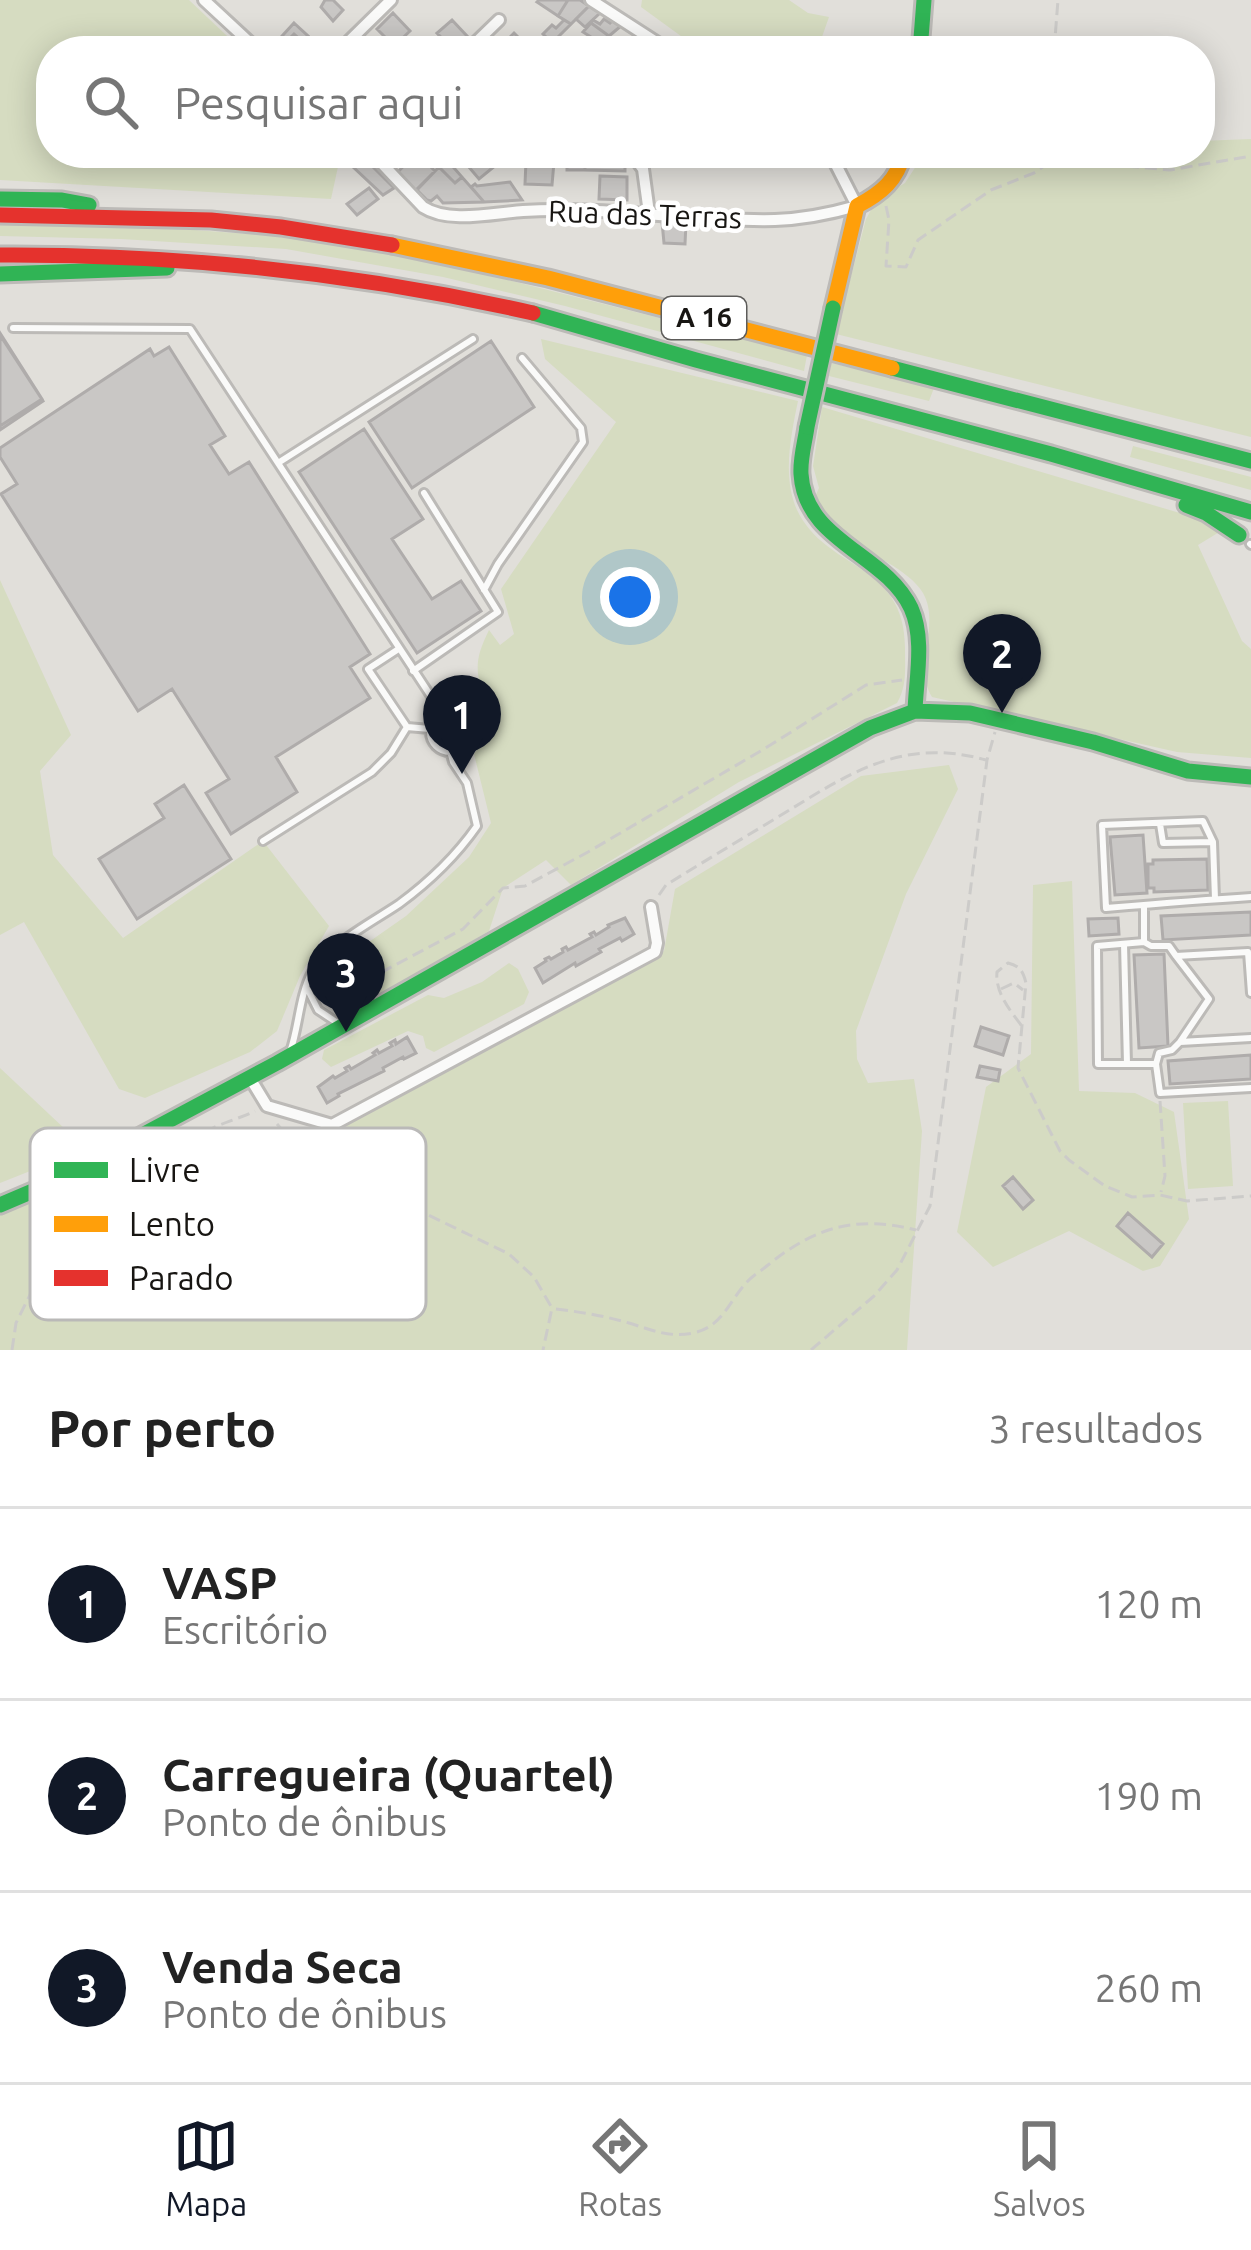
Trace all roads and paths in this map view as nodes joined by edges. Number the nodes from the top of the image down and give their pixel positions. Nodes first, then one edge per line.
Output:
1 (204, 0) edge
2 (391, 0) edge
3 (591, 0) edge
4 (924, 0) edge
5 (1058, 0) edge
6 (499, 20) dead end
7 (243, 36) edge
8 (354, 36) edge
9 (482, 36) edge
10 (647, 36) edge
11 (921, 36) edge
12 (1055, 36) edge
13 (1251, 156) edge
14 (1215, 162) edge
15 (386, 168) edge
16 (642, 168) edge
17 (838, 168) edge
18 (899, 168) edge
19 (1041, 168) edge
20 (1147, 168) edge
21 (1182, 168) edge
22 (883, 193) junction
23 (0, 199) edge
24 (857, 206) junction
25 (649, 213) junction
26 (0, 215) edge
27 (149, 216) junction
28 (0, 255) edge
29 (247, 263) junction
30 (0, 274) edge
31 (13, 328) dead end
32 (473, 339) dead end
33 (523, 358) dead end
34 (1251, 461) edge
35 (278, 463) junction
36 (1133, 476) junction
37 (424, 493) dead end
38 (1251, 512) edge
39 (1248, 543) edge
40 (484, 590) junction
41 (399, 650) junction
42 (412, 670) junction
43 (915, 678) junction
44 (915, 711) junction
45 (442, 713) junction
46 (1000, 719) junction
47 (407, 727) junction
48 (430, 729) junction
49 (450, 752) junction
50 (987, 760) junction
51 (1251, 777) edge
52 (1160, 823) junction
53 (263, 841) dead end
54 (1213, 842) junction
55 (1251, 897) edge
56 (1215, 899) junction
57 (1144, 905) junction
58 (651, 907) joint
59 (342, 942) junction
60 (1144, 942) junction
61 (1124, 944) junction
62 (1176, 956) junction
63 (324, 958) junction
64 (332, 965) junction
65 (308, 981) junction
66 (365, 981) dead end
67 (1000, 991) junction
68 (1026, 993) junction
69 (1251, 993) edge
70 (343, 997) junction
71 (371, 1009) junction
72 (1021, 1025) junction
73 (341, 1026) junction
74 (1251, 1038) edge
75 (1180, 1042) junction
76 (288, 1056) junction
77 (1127, 1064) junction
78 (1156, 1064) junction
79 (250, 1078) junction
80 (1251, 1088) edge
81 (1160, 1093) junction
82 (267, 1106) junction
83 (156, 1128) edge
84 (213, 1128) edge
85 (280, 1128) edge
86 (30, 1192) edge
87 (1160, 1195) junction
88 (1251, 1196) edge
89 (0, 1205) edge
90 (426, 1214) edge
91 (917, 1230) junction
92 (30, 1295) edge
93 (552, 1308) junction
94 (12, 1350) edge
95 (543, 1350) edge
96 (811, 1350) edge

1 - 7 street
2 - 8 street
3 - 10 street
4 - 11 main road
5 - 12 path
6 - 9 street
13 - 14 path
15 - 25 street, Rua das Terras
16 - 25 street
17 - 24 street
18 - 22 main road
19 - 22 path
20 - 21 path
22 - 24 main road
23 - 27 main road, A 16
24 - 25 street, Rua das Terras
24 - 43 main road, bridge
26 - 27 main road, A 16
27 - 34 main road, A 16
28 - 29 main road, A 16
29 - 30 main road, A 16
29 - 36 main road, A 16
31 - 35 lane
32 - 35 lane
33 - 40 lane
35 - 41 lane
36 - 38 main road, A 16
36 - 39 main road
37 - 40 lane
40 - 42 lane
41 - 42 lane
41 - 47 lane
42 - 45 lane
43 - 44 main road
43 - 66 path
44 - 46 main road
44 - 71 main road
45 - 48 lane
45 - 49 lane
46 - 50 path
46 - 51 main road
47 - 48 lane
47 - 53 lane
48 - 49 lane
49 - 59 lane
50 - 58 path
50 - 91 path
52 - 54 lane
52 - 54 lane
52 - 57 lane
54 - 56 lane
55 - 56 lane
56 - 57 lane
57 - 60 lane
58 - 82 street
59 - 63 lane
59 - 64 lane
60 - 61 lane
60 - 62 lane
61 - 77 lane
61 - 77 lane
62 - 69 lane
62 - 75 lane
63 - 64 lane
63 - 65 lane
64 - 70 lane
65 - 73 lane
65 - 76 lane
67 - 68 path
67 - 68 path
67 - 72 path
68 - 72 path
70 - 71 lane
70 - 73 lane
71 - 73 main road
72 - 87 path
73 - 76 main road
74 - 75 lane
75 - 78 lane
76 - 79 main road
77 - 78 lane
78 - 81 lane
79 - 82 street
79 - 83 main road
80 - 81 lane
81 - 87 path
82 - 84 path
82 - 85 path
86 - 89 main road
87 - 88 path
90 - 93 path
91 - 93 path
91 - 96 path
92 - 94 path
93 - 95 path

